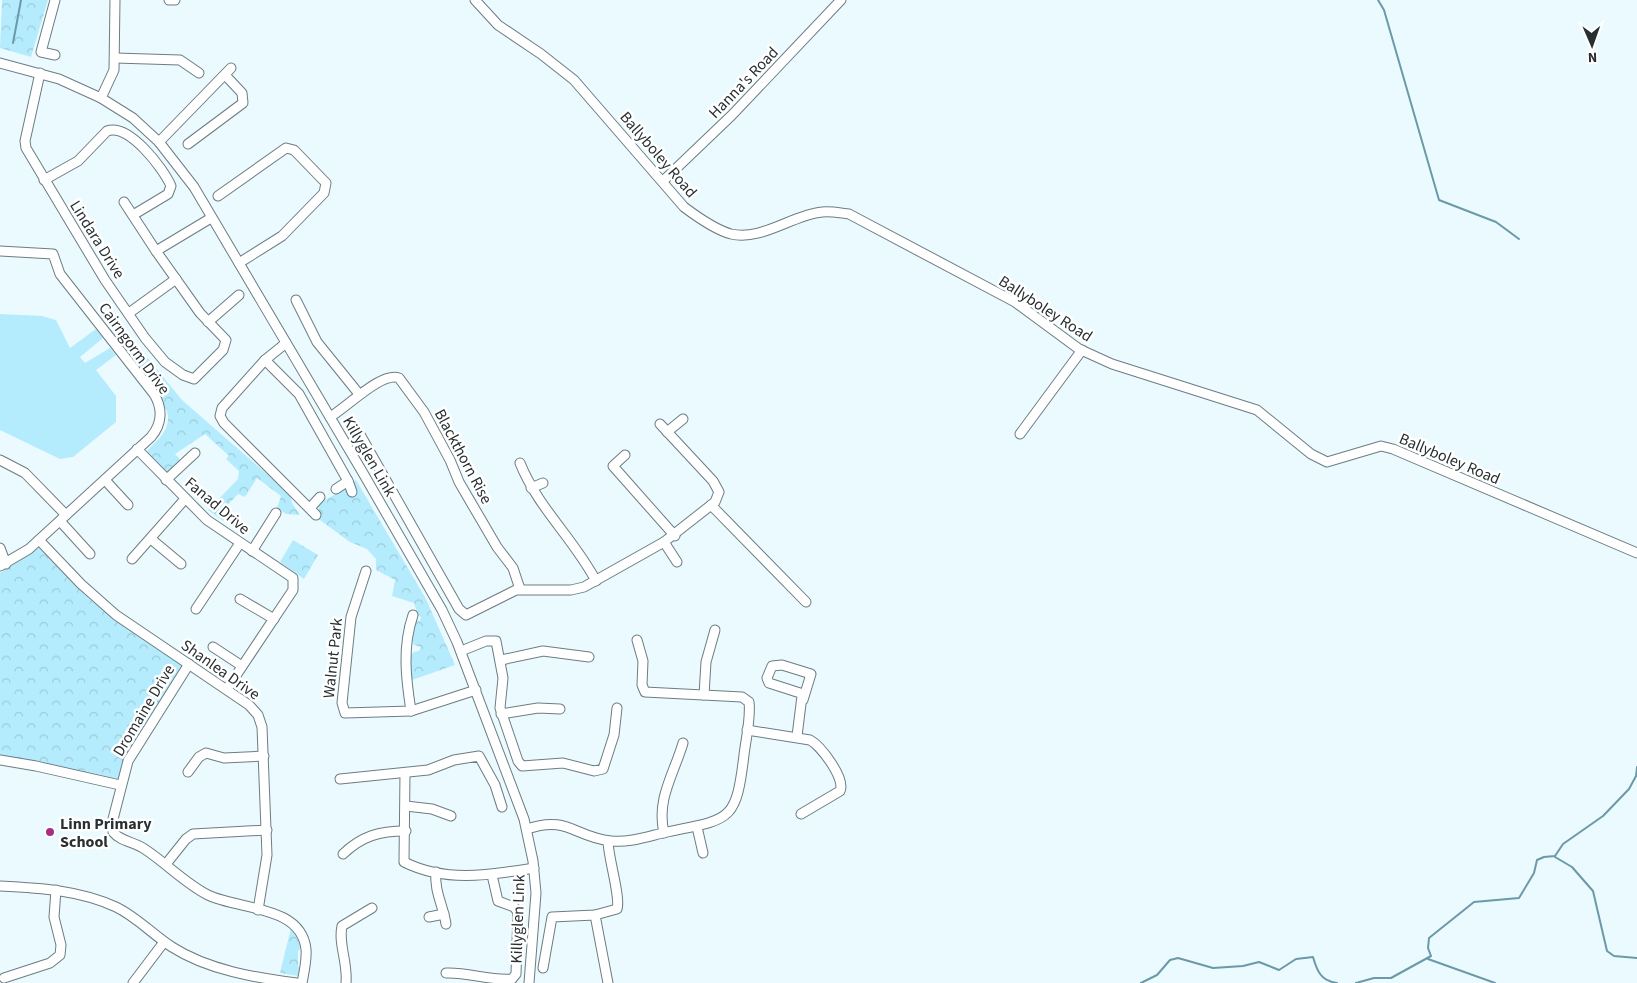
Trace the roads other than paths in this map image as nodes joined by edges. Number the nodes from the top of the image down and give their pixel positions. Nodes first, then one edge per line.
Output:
1 (55, 0) edge
2 (115, 0) edge
3 (168, 0) edge
4 (175, 0) edge
5 (475, 0) edge
6 (841, 0) edge
7 (55, 55) dead end
8 (115, 58) junction
9 (0, 62) edge
10 (40, 73) junction
11 (199, 73) dead end
12 (101, 98) junction
13 (190, 139) dead end
14 (159, 142) junction
15 (44, 180) junction
16 (663, 181) junction
17 (218, 196) dead end
18 (124, 202) dead end
19 (132, 215) junction
20 (211, 218) junction
21 (0, 251) edge
22 (156, 251) junction
23 (239, 263) junction
24 (176, 279) junction
25 (239, 295) dead end
26 (296, 300) dead end
27 (129, 313) junction
28 (208, 322) junction
29 (286, 343) junction
30 (1082, 350) junction
31 (265, 360) junction
32 (359, 394) junction
33 (330, 417) junction
34 (683, 419) dead end
35 (660, 424) dead end
36 (358, 430) dead end
37 (667, 432) junction
38 (1020, 434) dead end
39 (137, 450) junction
40 (195, 453) dead end
41 (625, 455) dead end
42 (0, 460) edge
43 (520, 463) dead end
44 (105, 480) junction
45 (166, 480) junction
46 (348, 481) junction
47 (543, 483) dead end
48 (531, 488) junction
49 (336, 489) dead end
50 (352, 492) dead end
51 (320, 497) dead end
52 (185, 499) junction
53 (128, 505) dead end
54 (711, 505) junction
55 (276, 513) dead end
56 (63, 518) junction
57 (675, 536) junction
58 (151, 539) junction
59 (39, 540) junction
60 (664, 542) junction
61 (240, 543) junction
62 (0, 548) edge
63 (252, 551) junction
64 (1637, 553) edge
65 (90, 554) dead end
66 (132, 559) dead end
67 (677, 562) dead end
68 (181, 564) dead end
69 (3, 565) edge
70 (366, 571) dead end
71 (592, 582) junction
72 (520, 589) junction
73 (240, 599) dead end
74 (806, 602) dead end
75 (196, 609) dead end
76 (413, 615) dead end
77 (274, 619) junction
78 (715, 630) dead end
79 (637, 640) dead end
80 (213, 647) dead end
81 (461, 651) junction
82 (588, 657) dead end
83 (501, 660) junction
84 (189, 664) junction
85 (242, 666) junction
86 (227, 689) junction
87 (476, 690) junction
88 (704, 695) junction
89 (803, 700) junction
90 (617, 708) dead end
91 (560, 709) dead end
92 (412, 712) junction
93 (501, 714) junction
94 (747, 730) junction
95 (796, 736) junction
96 (683, 743) dead end
97 (264, 756) junction
98 (0, 760) edge
99 (188, 772) dead end
100 (405, 773) junction
101 (340, 779) dead end
102 (120, 785) junction
103 (406, 806) junction
104 (502, 807) dead end
105 (801, 814) dead end
106 (450, 816) dead end
107 (697, 827) junction
108 (527, 829) junction
109 (267, 830) junction
110 (406, 831) junction
111 (664, 833) junction
112 (608, 841) junction
113 (703, 853) dead end
114 (342, 854) dead end
115 (166, 864) junction
116 (534, 868) junction
117 (436, 872) junction
118 (492, 875) junction
119 (0, 886) edge
120 (56, 890) junction
121 (372, 908) dead end
122 (258, 910) junction
123 (444, 914) junction
124 (595, 915) junction
125 (428, 917) dead end
126 (446, 924) dead end
127 (164, 942) junction
128 (543, 968) dead end
129 (446, 973) dead end
130 (4, 978) dead end
131 (138, 981) edge
132 (278, 982) edge
133 (297, 983) edge
134 (302, 983) edge
135 (346, 983) edge
136 (529, 983) edge
137 (608, 983) edge

1 - 7 street
2 - 8 street
3 - 4 street
5 - 16 street, Ballyboley Road
6 - 16 street, Hanna's Road
8 - 11 street
8 - 12 street
9 - 10 street, Killyglen Link
10 - 12 street, Killyglen Link
10 - 15 street, Lindara Drive
12 - 14 street, Killyglen Link
13 - 14 street
14 - 20 street, Killyglen Link
15 - 19 street
15 - 27 street, Lindara Drive
16 - 30 street, Ballyboley Road
17 - 23 street
18 - 19 street, Lindara Drive
19 - 22 street, Lindara Drive
20 - 22 street
20 - 23 street, Killyglen Link
21 - 39 street, Cairngorm Drive
22 - 24 street, Lindara Drive
23 - 29 street, Killyglen Link
24 - 27 street
24 - 28 street, Lindara Drive
25 - 28 street
26 - 32 street
27 - 28 street, Lindara Drive
29 - 31 street
29 - 33 street, Killyglen Link
30 - 38 street
30 - 64 street, Ballyboley Road
31 - 46 street
31 - 51 street
32 - 33 street, Blackthorn Rise
32 - 72 street, Blackthorn Rise
33 - 81 street, Killyglen Link
34 - 37 street
35 - 37 street
36 - 72 street
37 - 54 street
39 - 44 street, Cairngorm Drive
39 - 45 street, Fanad Drive
40 - 45 street, Fanad Drive
41 - 57 street
42 - 56 street
43 - 48 street
44 - 53 street
44 - 56 street, Cairngorm Drive
45 - 52 street, Fanad Drive
46 - 49 street
46 - 50 street
47 - 48 street
48 - 71 street
52 - 58 street
52 - 61 street, Fanad Drive
54 - 57 street
54 - 74 street
55 - 63 street, Fanad Drive
56 - 59 street, Cairngorm Drive
56 - 65 street
57 - 60 street
58 - 66 street
58 - 68 street
59 - 69 street, Cairngorm Drive
59 - 84 street, Shanlea Drive
60 - 67 street
60 - 71 street
61 - 63 street, Fanad Drive
61 - 75 street
62 - 69 street, Cairngorm Drive
63 - 77 street, Fanad Drive
70 - 92 street, Walnut Park
71 - 72 street
73 - 77 street
76 - 92 street
77 - 85 street
78 - 88 street
79 - 88 street
80 - 85 street
81 - 83 street
81 - 87 street, Killyglen Link
82 - 83 street
83 - 93 street
84 - 86 street, Shanlea Drive
84 - 102 street, Dromaine Drive
85 - 86 street
86 - 97 street, Shanlea Drive
87 - 92 street, Walnut Park
87 - 108 street, Killyglen Link
88 - 94 street
89 - 89 street
89 - 95 street
90 - 93 street
91 - 93 street
94 - 95 street
94 - 107 street
95 - 105 street
96 - 111 street
97 - 99 street
97 - 109 street, Shanlea Drive
98 - 102 street
100 - 101 street
100 - 103 street
100 - 104 street
102 - 115 street, Dromaine Drive
103 - 106 street
103 - 110 street
107 - 111 street
107 - 113 street
108 - 112 street
108 - 116 street, Killyglen Link
109 - 115 street
109 - 122 street, Shanlea Drive
110 - 114 street
110 - 117 street
111 - 112 street
112 - 124 street
115 - 122 street, Dromaine Drive
116 - 118 street
116 - 136 street, Killyglen Link
117 - 118 street
117 - 123 street
118 - 129 street
119 - 120 street
120 - 127 street
120 - 130 street
121 - 135 street
122 - 134 street, Dromaine Drive
123 - 125 street
123 - 126 street
124 - 128 street
124 - 137 street
127 - 131 street
127 - 132 street
132 - 133 street

